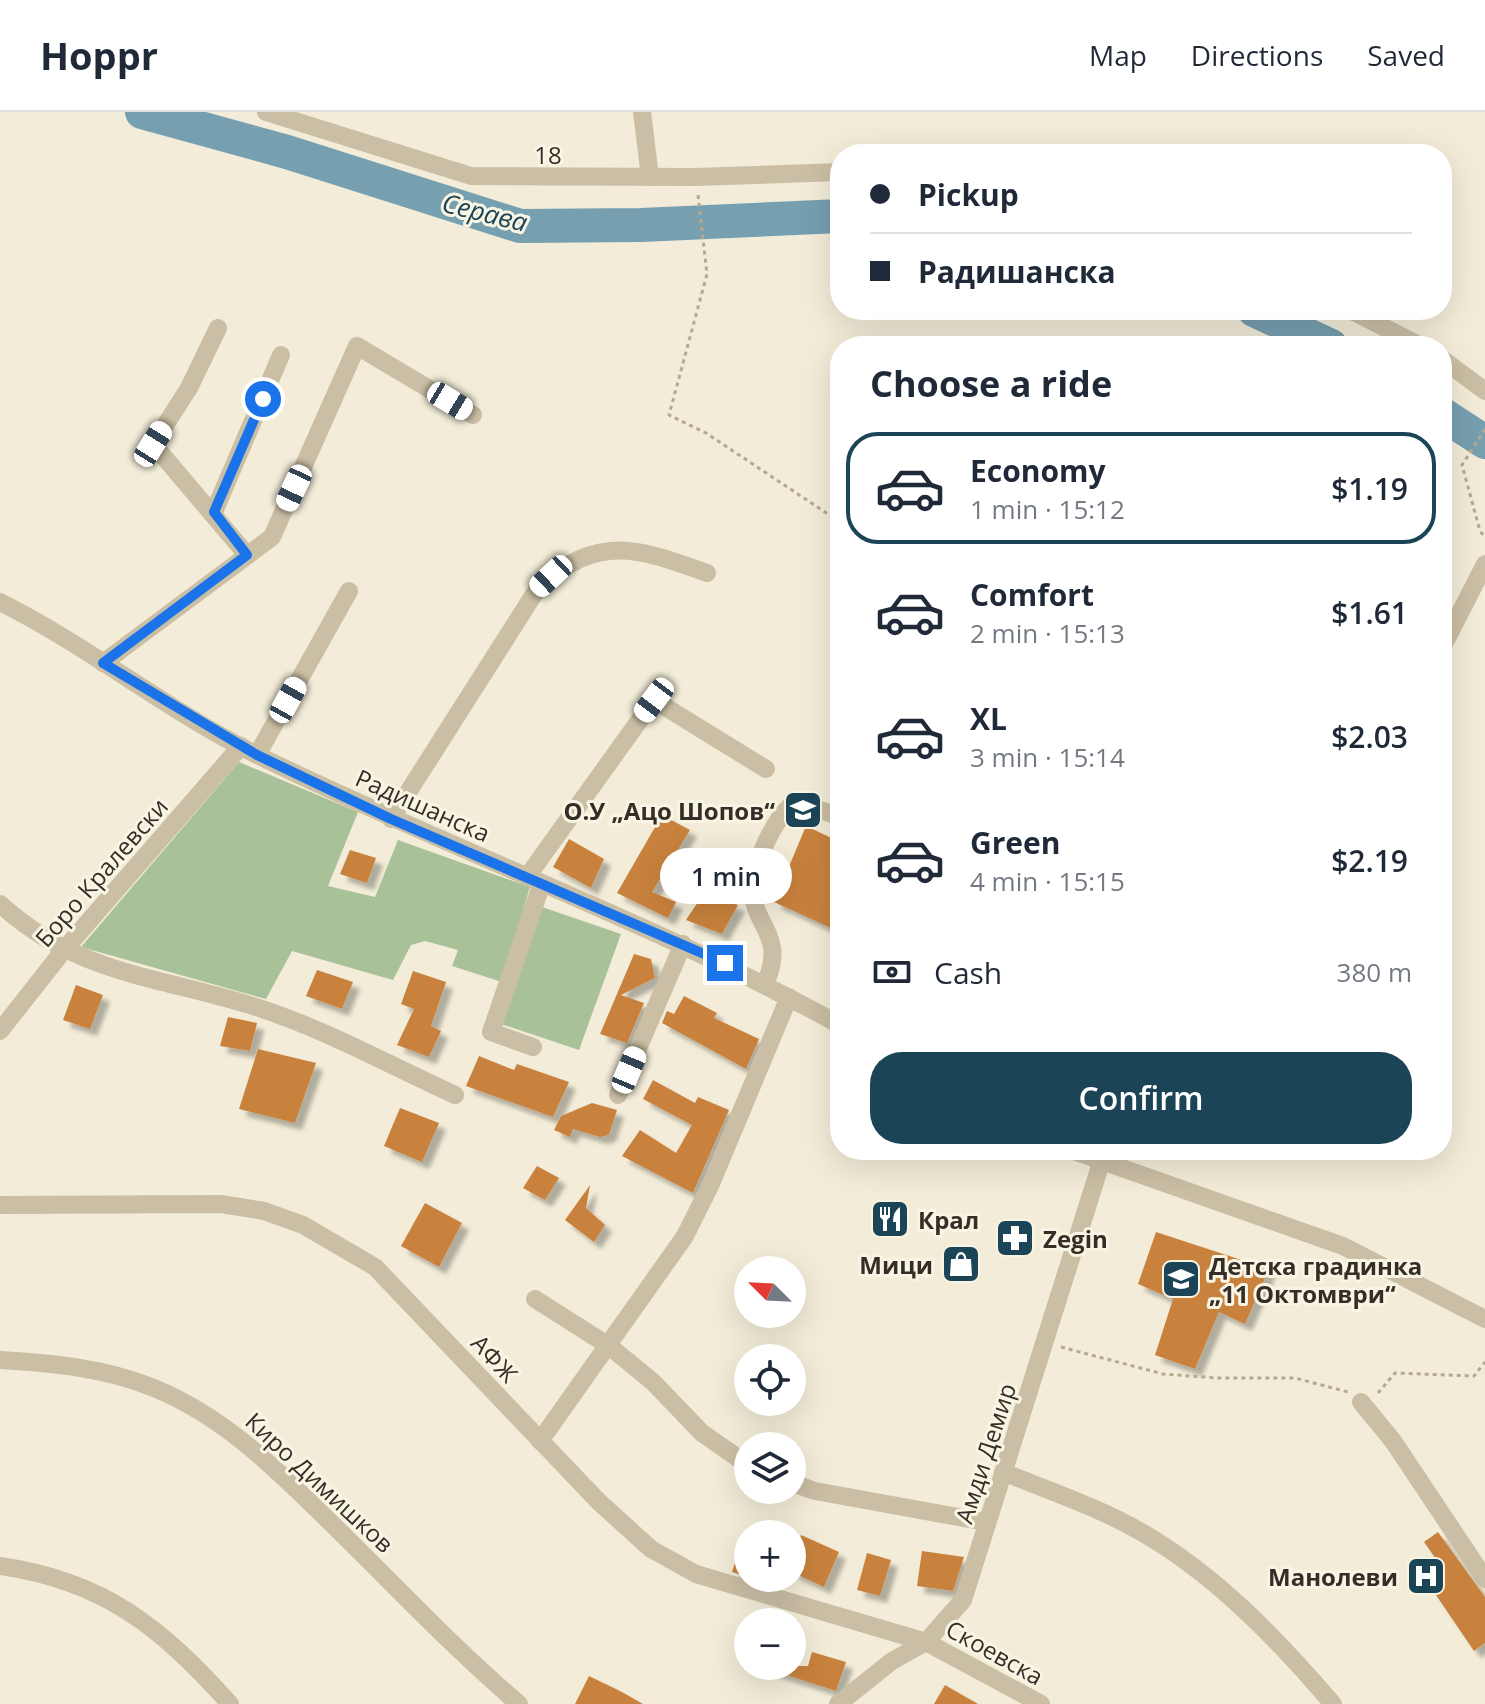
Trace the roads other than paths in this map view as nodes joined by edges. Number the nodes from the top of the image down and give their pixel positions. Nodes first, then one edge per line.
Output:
1 (266, 112) edge
2 (642, 112) edge
3 (830, 172) edge
4 (650, 177) junction
5 (1370, 320) edge
6 (218, 328) dead end
7 (1401, 336) edge
8 (281, 355) dead end
9 (1452, 366) edge
10 (1485, 391) edge
11 (473, 415) dead end
12 (214, 512) junction
13 (247, 555) junction
14 (1485, 564) edge
15 (707, 573) dead end
16 (349, 591) dead end
17 (0, 602) edge
18 (1452, 628) edge
19 (103, 663) junction
20 (249, 751) junction
21 (766, 769) dead end
22 (830, 813) edge
23 (391, 819) junction
24 (535, 880) junction
25 (0, 904) edge
26 (683, 944) junction
27 (63, 951) junction
28 (765, 984) junction
29 (789, 997) junction
30 (830, 1020) edge
31 (0, 1031) edge
32 (533, 1047) dead end
33 (455, 1095) dead end
34 (618, 1095) dead end
35 (1094, 1160) edge
36 (1101, 1163) junction
37 (0, 1205) edge
38 (535, 1299) dead end
39 (1485, 1319) edge
40 (609, 1346) junction
41 (0, 1360) edge
42 (1363, 1405) road end
43 (540, 1441) junction
44 (734, 1455) edge
45 (1003, 1472) junction
46 (806, 1487) edge
47 (986, 1522) junction
48 (0, 1566) edge
49 (1485, 1579) edge
50 (926, 1642) junction
51 (230, 1704) edge
52 (519, 1704) edge
53 (838, 1704) edge
54 (1041, 1704) edge
55 (1333, 1704) edge

1 - 4 street, 18
2 - 4 street
3 - 4 street, 18
5 - 7 street
6 - 12 street
8 - 12 street
9 - 10 street
11 - 13 street
12 - 13 street
13 - 19 street
14 - 18 street
15 - 23 street
16 - 20 street, Боро Кралевски
17 - 19 street, Радишанска
19 - 20 street, Радишанска
20 - 23 street, Радишанска
20 - 27 street, Боро Кралевски
21 - 24 street
22 - 28 street
23 - 24 street, Радишанска
24 - 26 street, Радишанска
24 - 32 street
25 - 27 street
26 - 28 street, Радишанска
26 - 34 street
27 - 31 street, Боро Кралевски
27 - 33 street
28 - 29 street, Радишанска
29 - 30 street, Радишанска
29 - 40 street
35 - 36 street
36 - 39 street
36 - 45 street, Амди Демир
37 - 43 street, АФЖ
38 - 40 street
40 - 43 street
40 - 44 street
41 - 52 street, Киро Димишков
42 - 49 street
43 - 50 street, АФЖ
45 - 47 street, Амди Демир
45 - 55 street
46 - 47 street
47 - 50 street, Амди Демир
48 - 51 street
50 - 53 street, Амди Демир
50 - 54 street, Скоевска

